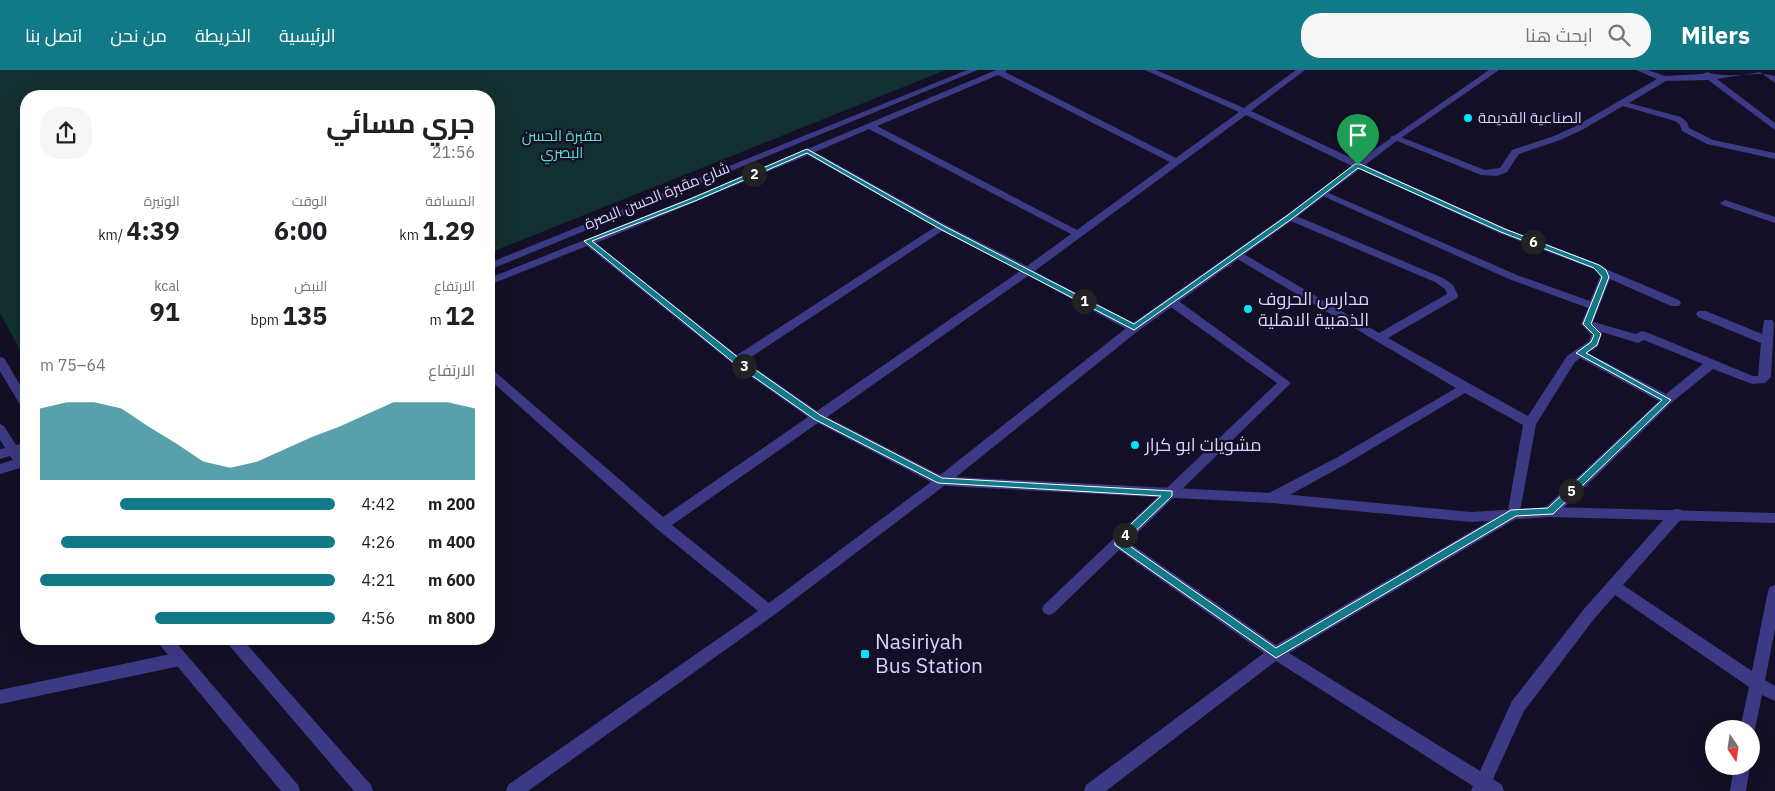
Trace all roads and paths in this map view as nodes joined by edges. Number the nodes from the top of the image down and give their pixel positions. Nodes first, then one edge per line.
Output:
1 (974, 70) edge
2 (1149, 70) edge
3 (1282, 70) edge
4 (1495, 70) edge
5 (1640, 70) edge
6 (1698, 70) edge
7 (1758, 70) edge
8 (1764, 70) edge
9 (1000, 71) edge
10 (1298, 72) edge
11 (1712, 77) junction
12 (1664, 79) junction
13 (1775, 80) edge
14 (932, 87) junction
15 (944, 94) junction
16 (1620, 103) junction
17 (1245, 111) junction
18 (868, 125) junction
19 (1775, 127) edge
20 (1395, 138) junction
21 (807, 151) junction
22 (1775, 156) edge
23 (1177, 162) junction
24 (1358, 165) junction
25 (678, 190) junction
26 (1321, 193) junction
27 (692, 200) junction
28 (1725, 203) dead end
29 (1290, 217) junction
30 (1775, 220) edge
31 (942, 227) junction
32 (1078, 234) junction
33 (587, 241) junction
34 (1238, 255) junction
35 (495, 265) edge
36 (1028, 270) junction
37 (1604, 272) junction
38 (495, 279) edge
39 (1172, 302) junction
40 (1675, 303) dead end
41 (1594, 306) junction
42 (1702, 314) dead end
43 (1768, 323) dead end
44 (1587, 324) junction
45 (1134, 328) junction
46 (1379, 338) junction
47 (1767, 341) junction
48 (1580, 353) junction
49 (1770, 356) edge
50 (0, 361) edge
51 (737, 361) junction
52 (1712, 363) junction
53 (495, 378) edge
54 (1465, 388) junction
55 (20, 395) edge
56 (1667, 400) junction
57 (817, 417) junction
58 (1530, 422) junction
59 (0, 428) edge
60 (20, 449) edge
61 (13, 451) junction
62 (0, 454) edge
63 (20, 458) edge
64 (20, 464) edge
65 (0, 469) edge
66 (941, 481) junction
67 (1169, 493) junction
68 (1272, 498) junction
69 (1550, 512) junction
70 (1514, 513) junction
71 (1677, 514) junction
72 (1775, 518) edge
73 (662, 525) junction
74 (1118, 542) junction
75 (1614, 587) junction
76 (1775, 591) edge
77 (1049, 609) dead end
78 (770, 611) junction
79 (169, 645) edge
80 (239, 645) edge
81 (1276, 653) junction
82 (180, 658) junction
83 (1756, 683) junction
84 (1775, 694) edge
85 (0, 697) edge
86 (1750, 720) edge
87 (1741, 775) edge
88 (1486, 788) edge
89 (292, 791) edge
90 (365, 791) edge
91 (514, 791) edge
92 (1092, 791) edge
93 (1738, 791) edge

1 - 14 street, شارع مقبرة الحسن البصرة
2 - 17 street
3 - 10 street
4 - 20 street
5 - 12 street
6 - 11 street
7 - 11 street
8 - 13 street
9 - 15 street, شارع مقبرة الحسن البصرة
9 - 23 street
10 - 17 street
11 - 12 street
11 - 19 street
12 - 16 street
14 - 15 street
14 - 25 street, شارع مقبرة الحسن البصرة
15 - 18 street, شارع مقبرة الحسن البصرة
16 - 20 street
16 - 22 street
17 - 23 street
17 - 24 street
18 - 21 street, شارع مقبرة الحسن البصرة
18 - 32 street
20 - 24 street
21 - 27 street, شارع مقبرة الحسن البصرة
21 - 31 street
23 - 32 street
24 - 26 street
24 - 37 street
25 - 27 street
25 - 35 street, شارع مقبرة الحسن البصرة
26 - 29 street
26 - 41 street
27 - 33 street, شارع مقبرة الحسن البصرة
28 - 30 street
29 - 34 street
29 - 46 street
31 - 36 street
31 - 51 street
32 - 36 street
33 - 38 street, شارع مقبرة الحسن البصرة
33 - 51 street
34 - 39 street
34 - 46 street
36 - 45 street
36 - 57 street
37 - 40 street
37 - 41 street
39 - 45 street
39 - 67 street
41 - 44 street
42 - 47 street
43 - 47 street
44 - 48 street
44 - 52 street
45 - 66 street
46 - 54 street
47 - 49 street
48 - 56 street
48 - 58 street
49 - 52 street
50 - 55 street
51 - 57 street
52 - 56 street
53 - 73 street
54 - 58 street
54 - 68 street
56 - 69 street
57 - 66 street
57 - 73 street
58 - 70 street
59 - 61 street
60 - 61 street
61 - 62 street
61 - 63 street
64 - 65 street
66 - 67 street
66 - 78 street
67 - 68 street
67 - 74 street
68 - 70 street
69 - 70 street
69 - 71 street
70 - 81 street
71 - 72 street
71 - 75 street
73 - 78 street
74 - 77 street
74 - 81 street
75 - 83 street
75 - 88 street
76 - 83 street
78 - 91 street
79 - 82 street
80 - 90 street
81 - 88 street
81 - 92 street
82 - 85 street
82 - 89 street
83 - 84 street
83 - 86 street
87 - 93 street

